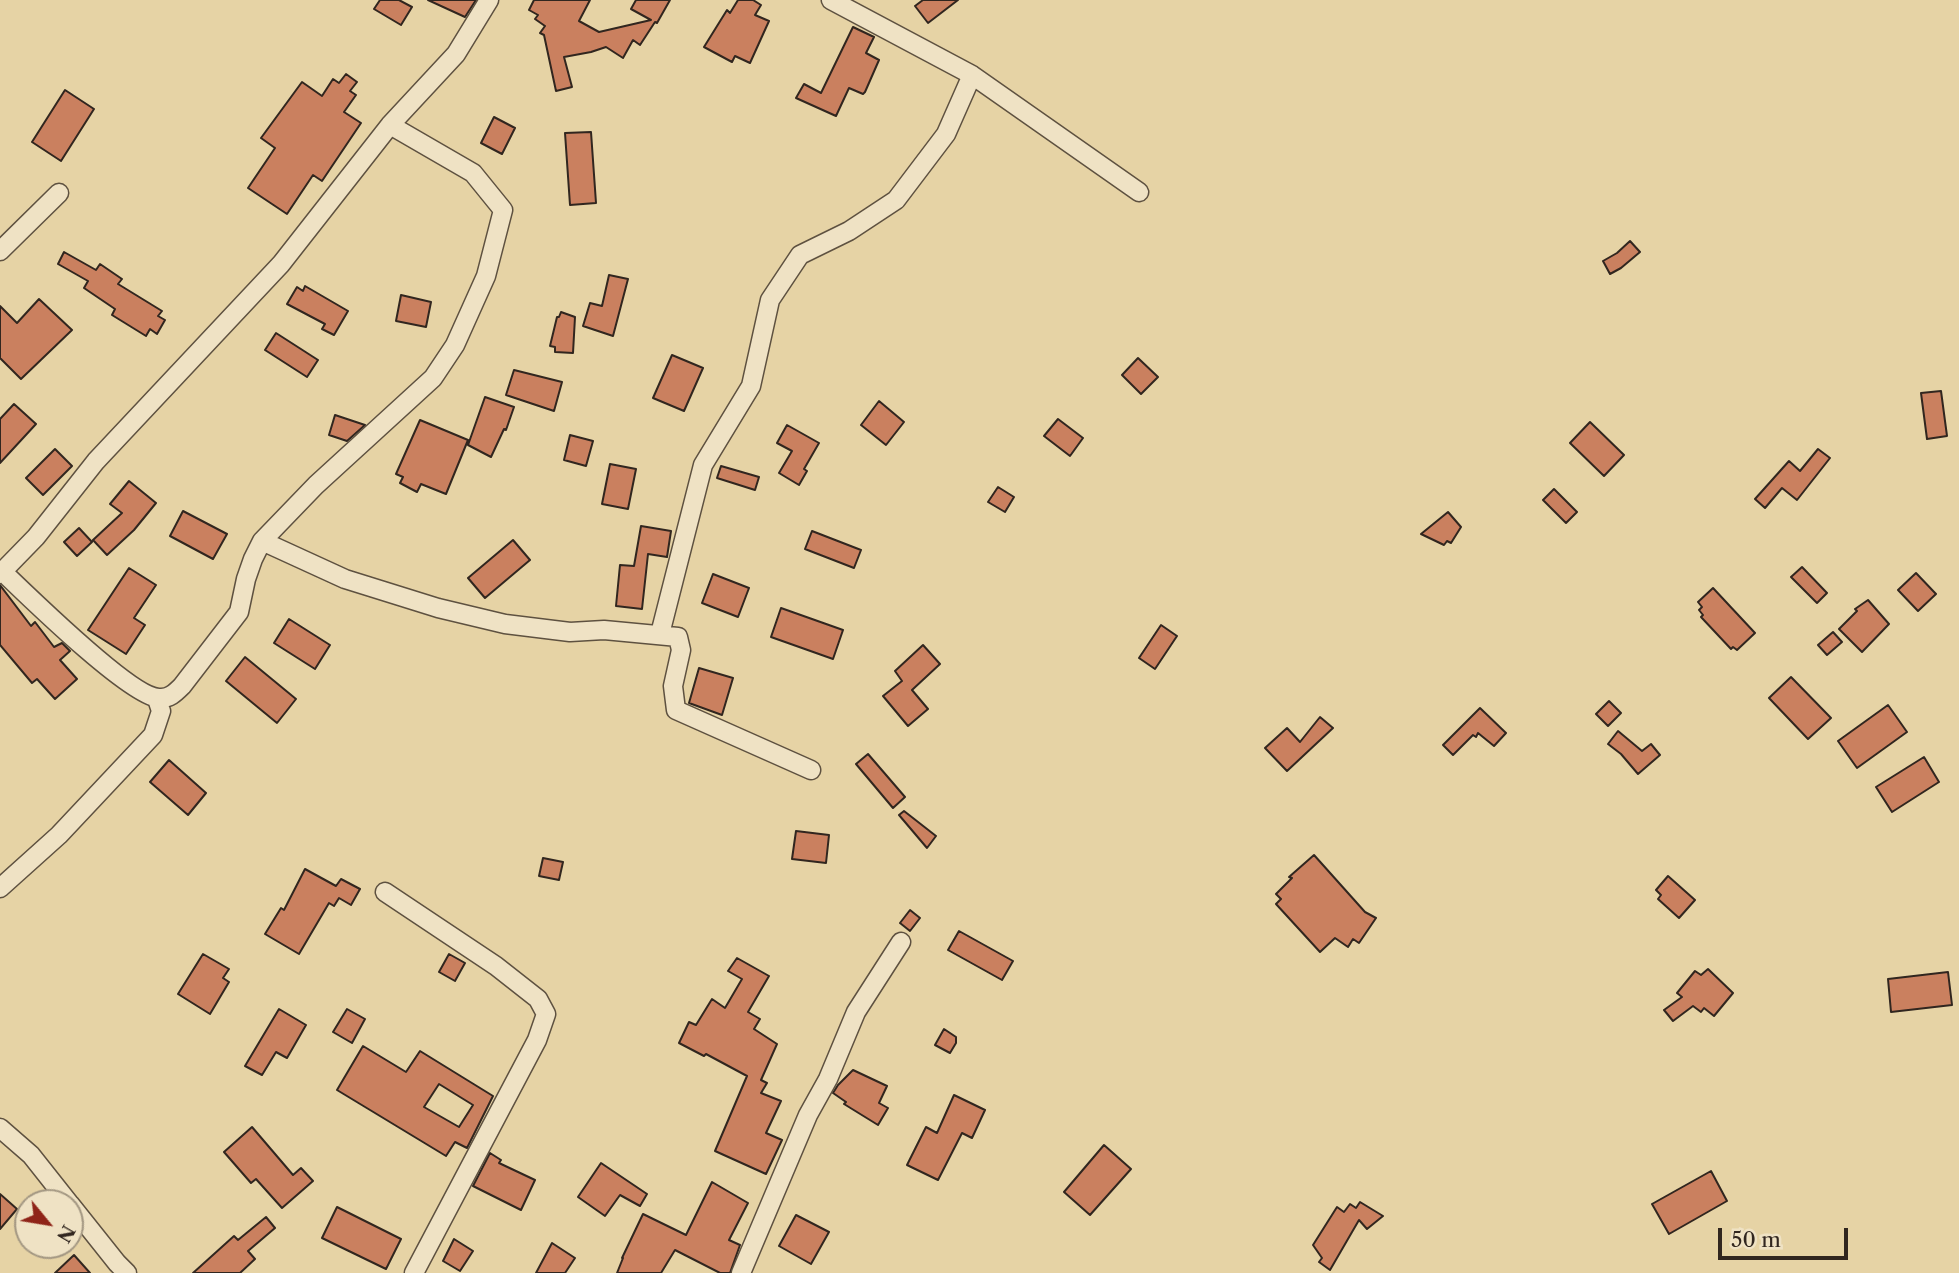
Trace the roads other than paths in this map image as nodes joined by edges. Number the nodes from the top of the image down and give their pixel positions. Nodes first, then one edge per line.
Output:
1 (489, 0) edge
2 (831, 0) edge
3 (972, 75) junction
4 (390, 125) junction
5 (1139, 192) dead end
6 (60, 193) dead end
7 (0, 251) edge
8 (262, 541) junction
9 (1, 573) edge
10 (660, 634) junction
11 (157, 699) junction
12 (811, 770) dead end
13 (0, 888) edge
14 (385, 892) dead end
15 (901, 942) dead end
16 (0, 1128) edge
17 (59, 1189) edge
18 (84, 1221) edge
19 (127, 1273) edge
20 (414, 1273) edge
21 (741, 1273) edge

1 - 4 street
2 - 3 street
3 - 5 street
3 - 10 street
4 - 8 street
4 - 9 street
6 - 7 street
8 - 10 street
8 - 11 street
9 - 11 street
10 - 12 street
11 - 13 street
14 - 20 street
15 - 21 street
16 - 17 street
18 - 19 street

